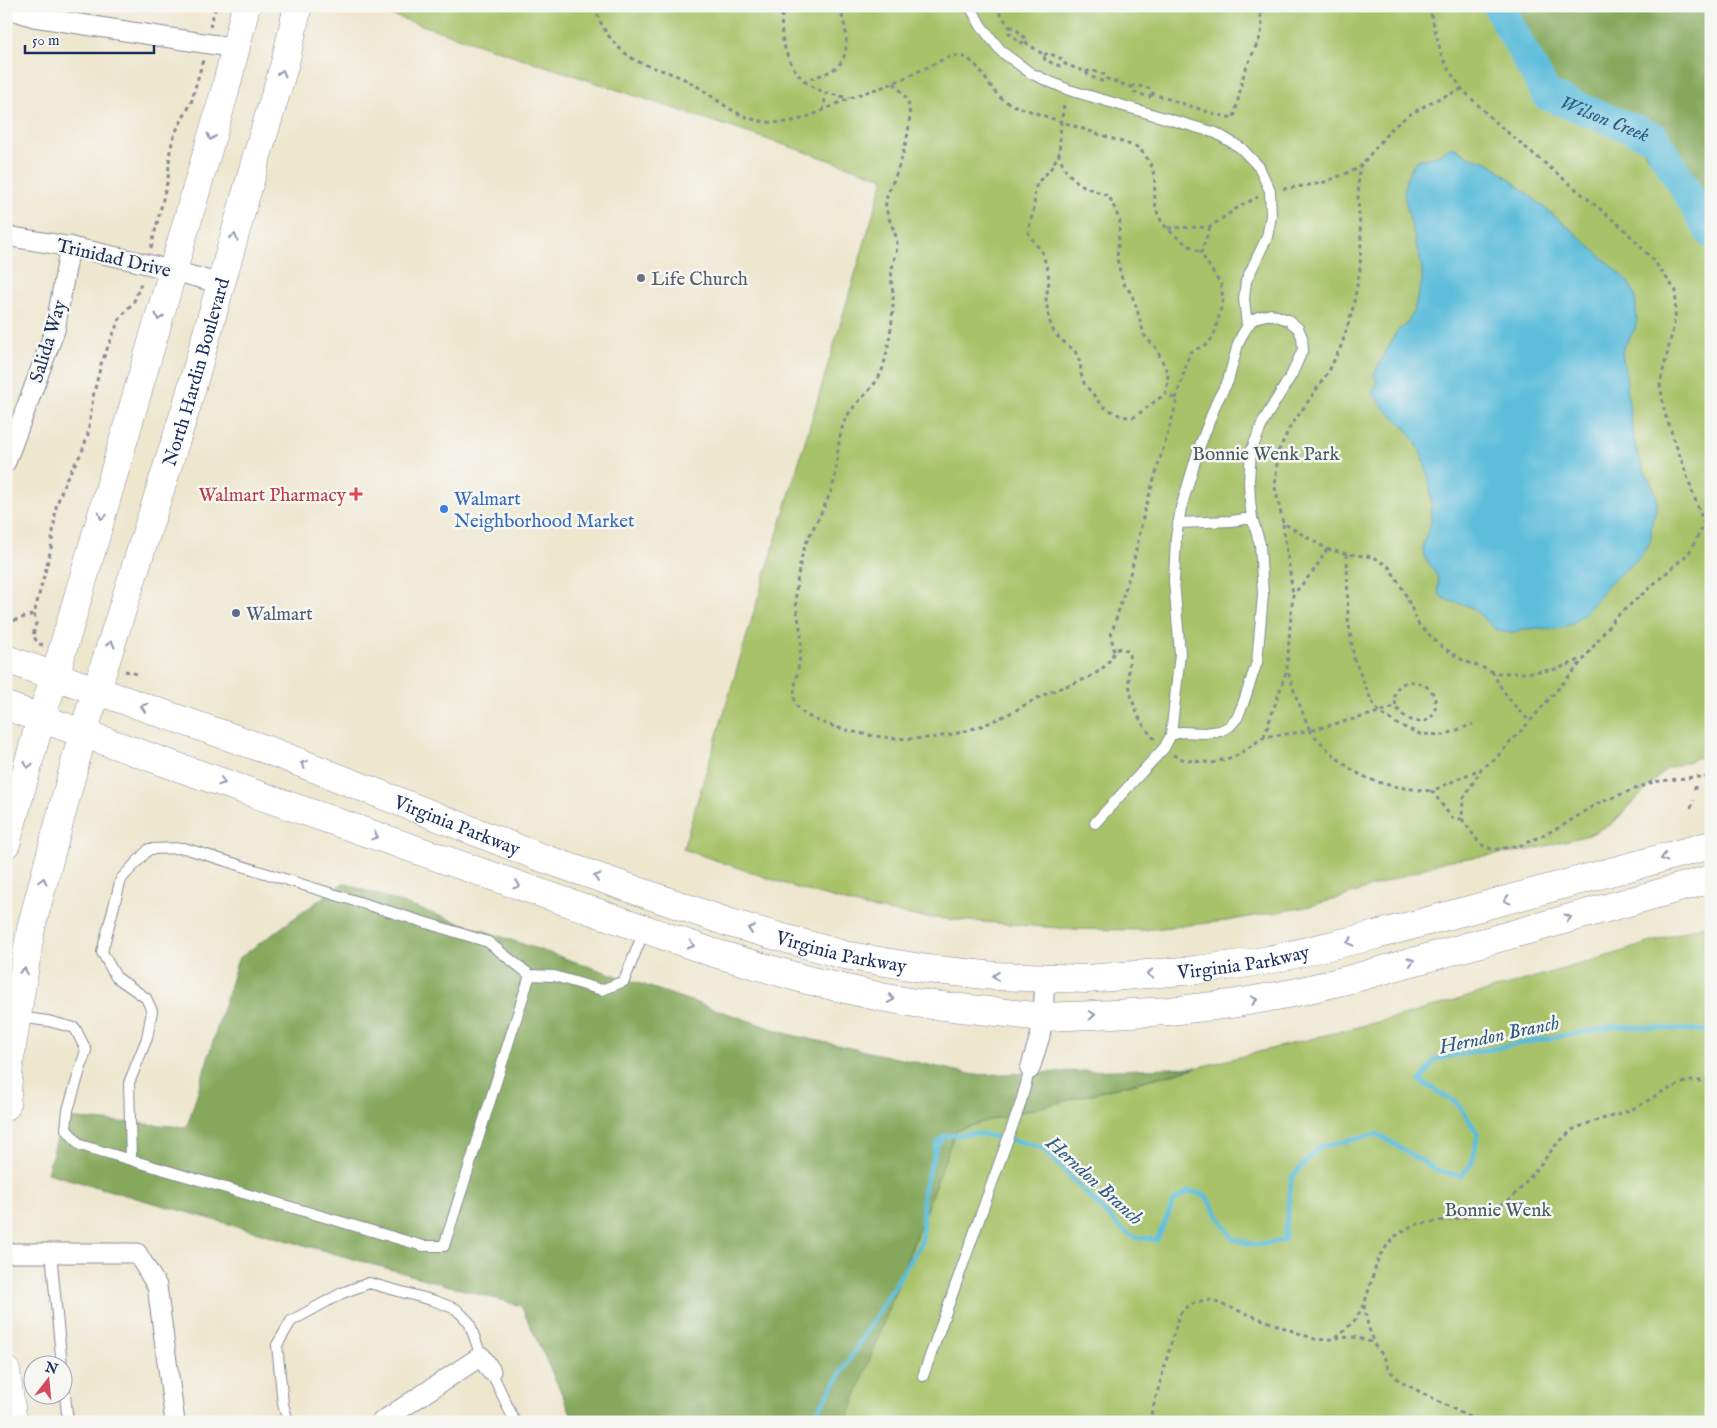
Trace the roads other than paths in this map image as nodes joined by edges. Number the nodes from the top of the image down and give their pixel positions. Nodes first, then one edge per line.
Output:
1 (246, 6) edge
2 (298, 6) edge
3 (970, 6) edge
4 (6, 8) edge
5 (236, 48) junction
6 (6, 236) edge
7 (70, 246) junction
8 (159, 267) junction
9 (221, 284) junction
10 (1247, 325) junction
11 (6, 462) edge
12 (1252, 518) junction
13 (1178, 523) junction
14 (6, 659) edge
15 (55, 676) junction
16 (97, 690) junction
17 (6, 706) edge
18 (41, 718) junction
19 (83, 733) junction
20 (1171, 735) junction
21 (1094, 823) dead end
22 (6, 844) edge
23 (1711, 845) edge
24 (1711, 879) edge
25 (656, 896) junction
26 (644, 929) junction
27 (530, 975) junction
28 (1045, 977) junction
29 (17, 1016) junction
30 (1043, 1017) junction
31 (1030, 1069) joint
32 (6, 1106) edge
33 (131, 1159) junction
34 (6, 1253) edge
35 (51, 1253) junction
36 (61, 1356) edge
37 (481, 1356) junction
38 (6, 1371) edge
39 (491, 1371) joint
40 (923, 1376) dead end
41 (66, 1406) edge
42 (13, 1422) edge
43 (68, 1422) edge
44 (175, 1422) edge
45 (288, 1422) edge
46 (381, 1422) edge
47 (515, 1422) edge

1 - 5 main road
9 -> 2 main road, North Hardin Boulevard
3 - 10 lane
4 - 5 street
5 -> 8 main road
6 - 7 street, Trinidad Drive
7 - 8 street, Trinidad Drive
7 - 11 street, Salida Way
8 - 9 street, Trinidad Drive
8 -> 15 main road
16 -> 9 main road, North Hardin Boulevard
10 - 12 lane
10 - 13 lane
12 - 13 lane
12 - 20 lane
13 - 20 lane
14 - 15 main road, Virginia Parkway
15 - 16 main road, Virginia Parkway
15 - 18 main road
16 - 19 main road, North Hardin Boulevard
25 -> 16 main road, Virginia Parkway
17 - 18 main road, Virginia Parkway
18 - 19 main road, Virginia Parkway
18 -> 22 main road
19 -> 26 main road, Virginia Parkway
29 -> 19 main road, North Hardin Boulevard
20 - 21 lane
23 -> 28 main road, Virginia Parkway
30 -> 24 main road, Virginia Parkway
25 - 26 main road
28 -> 25 main road, Virginia Parkway
26 - 27 lane
26 -> 30 main road, Virginia Parkway
27 - 33 lane
27 - 33 lane
28 - 30 street
29 - 32 main road, North Hardin Boulevard
29 - 33 lane
30 - 31 street
31 - 40 lane
34 - 35 street
35 - 36 lane
35 - 44 street
37 - 39 street
37 - 45 lane
37 - 46 street
38 - 42 main road
39 - 47 lane
41 - 43 lane

